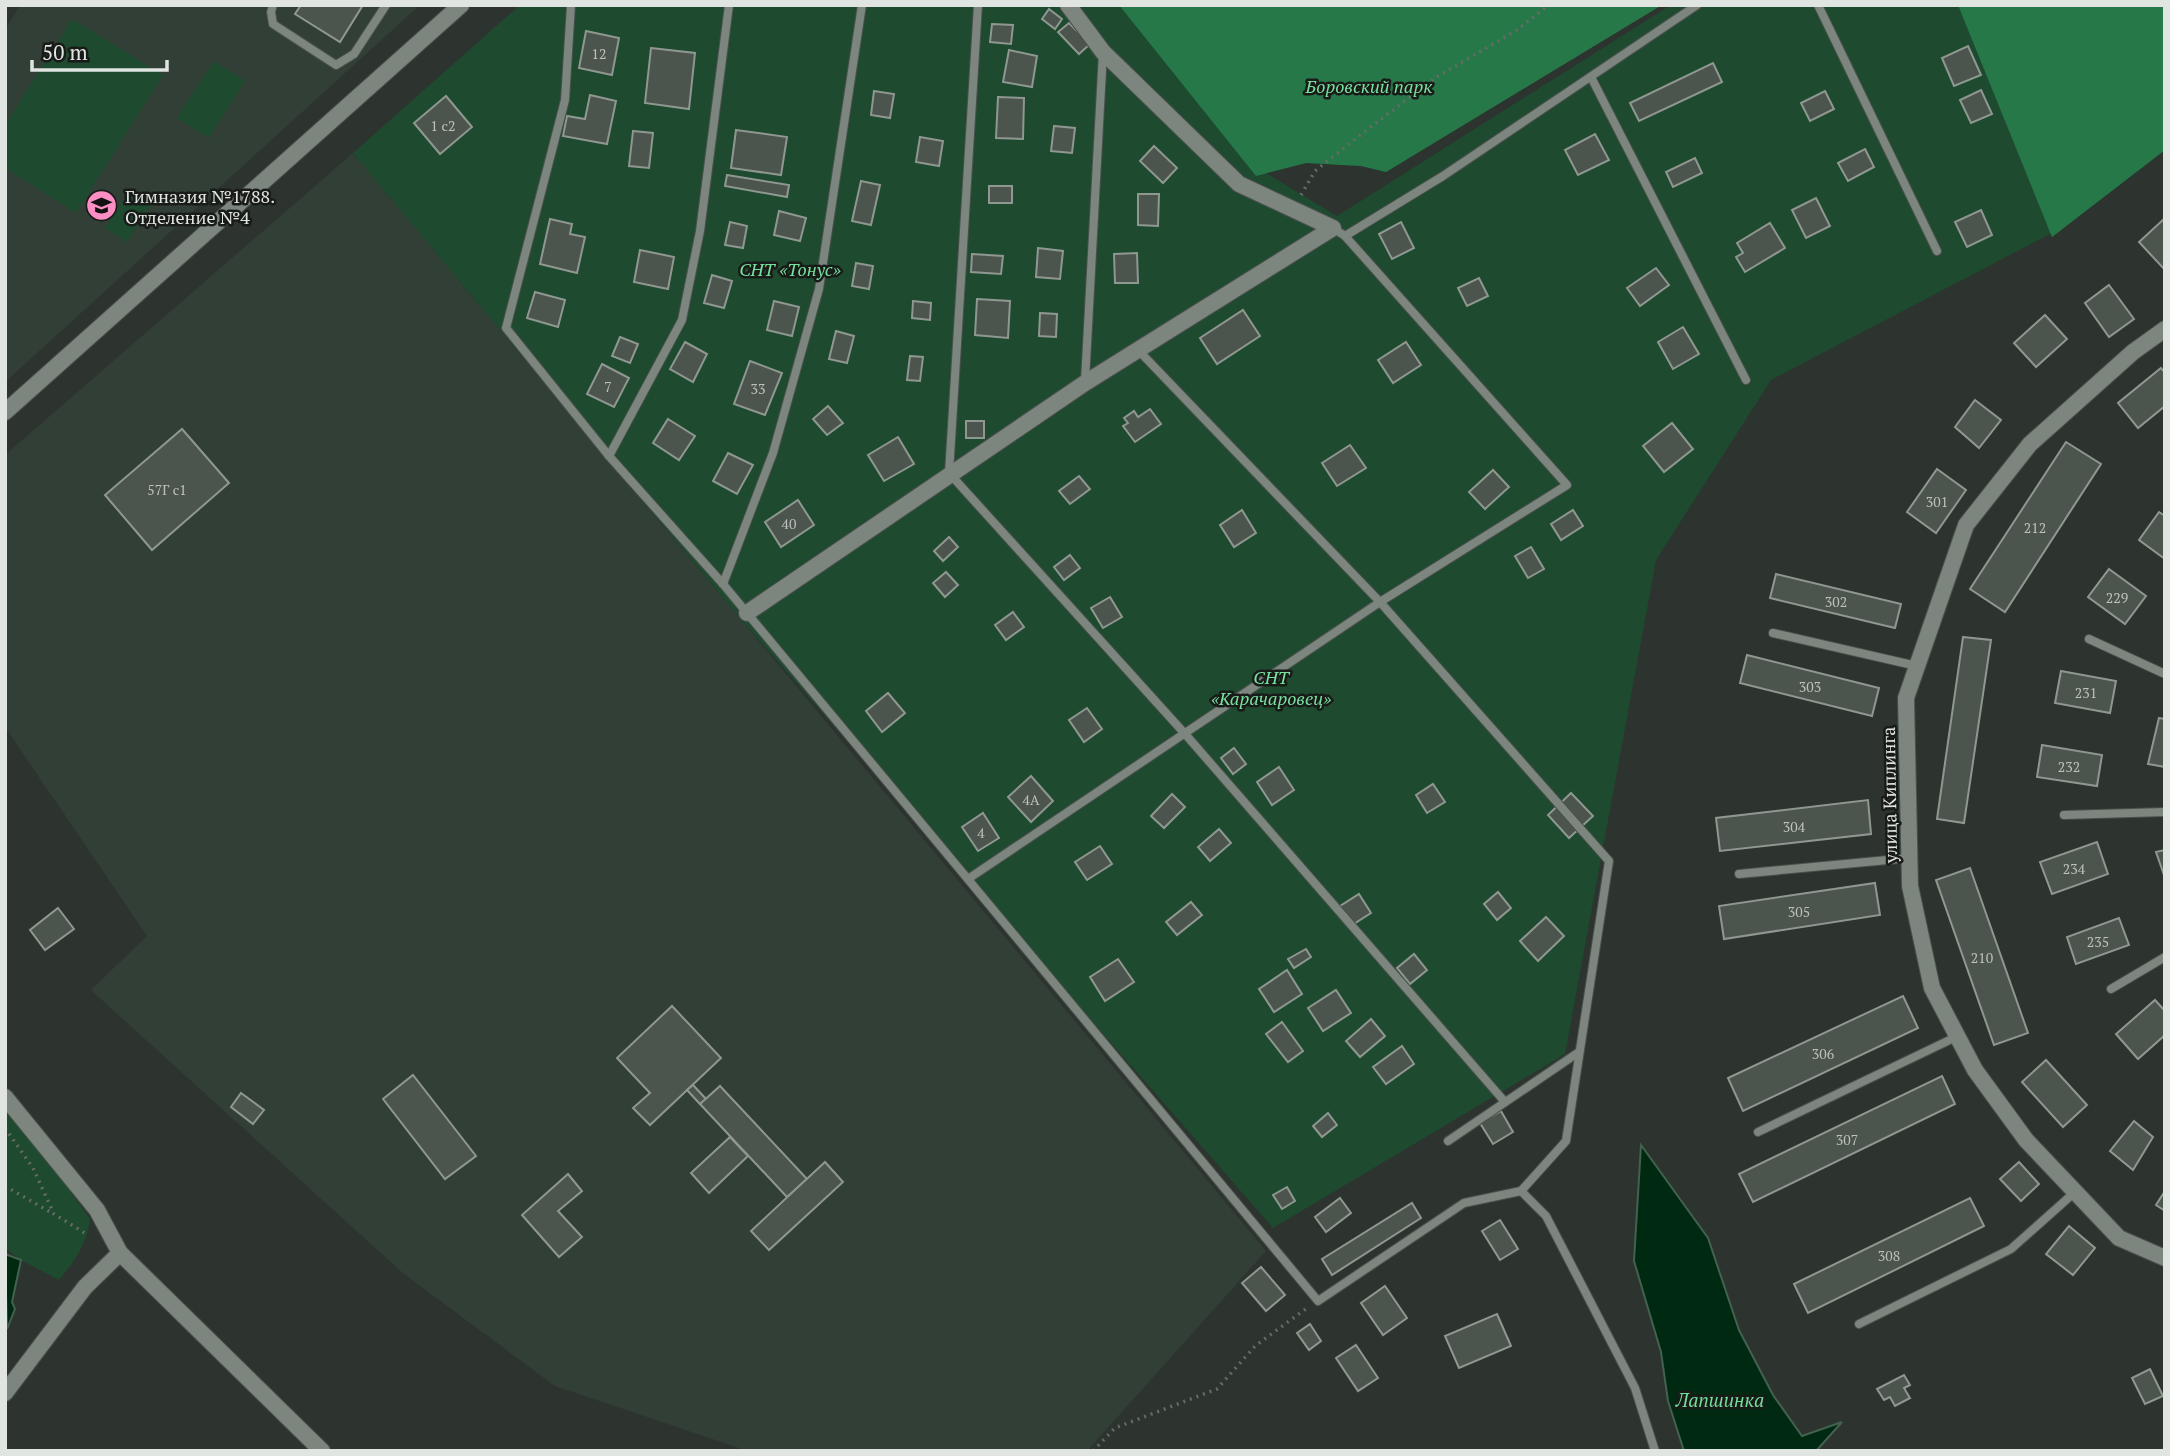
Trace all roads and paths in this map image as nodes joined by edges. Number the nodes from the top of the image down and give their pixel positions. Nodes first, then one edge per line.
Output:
1 (273, 5) edge
2 (386, 5) edge
3 (461, 5) edge
4 (571, 5) edge
5 (729, 5) edge
6 (862, 5) edge
7 (978, 5) edge
8 (1069, 5) edge
9 (1549, 5) edge
10 (1697, 5) edge
11 (1818, 5) edge
12 (1102, 52) junction
13 (1591, 77) junction
14 (1293, 209) junction
15 (1339, 232) junction
16 (1937, 251) dead end
17 (2165, 329) edge
18 (1139, 351) junction
19 (1746, 380) dead end
20 (1085, 383) junction
21 (5, 412) edge
22 (609, 456) junction
23 (949, 473) junction
24 (723, 584) junction
25 (1380, 602) junction
26 (747, 613) junction
27 (1773, 633) dead end
28 (2089, 639) dead end
29 (1917, 666) junction
30 (2165, 674) edge
31 (1186, 735) junction
32 (2165, 811) edge
33 (2064, 815) dead end
34 (1909, 858) junction
35 (1739, 874) dead end
36 (968, 880) junction
37 (2165, 957) edge
38 (2111, 989) dead end
39 (1958, 1036) junction
40 (1579, 1052) junction
41 (5, 1097) edge
42 (1505, 1102) junction
43 (5, 1128) edge
44 (1759, 1132) dead end
45 (1448, 1141) dead end
46 (5, 1186) edge
47 (1521, 1191) junction
48 (2075, 1192) junction
49 (54, 1214) junction
50 (88, 1235) dead end
51 (120, 1253) junction
52 (2165, 1258) edge
53 (1318, 1300) junction
54 (1859, 1324) dead end
55 (5, 1393) edge
56 (321, 1451) edge
57 (1093, 1451) edge
58 (1655, 1451) edge

1 - 2 lane
3 - 21 street
4 - 22 lane
5 - 22 lane
6 - 24 lane
7 - 23 lane
8 - 12 street
9 - 14 path
10 - 13 lane
11 - 16 lane
12 - 14 street
12 - 20 lane
13 - 15 lane
13 - 19 lane
14 - 15 street
15 - 18 street
15 - 25 lane
17 - 29 street, улица Киплинга
18 - 20 street
18 - 25 lane
20 - 23 street
22 - 24 lane
23 - 26 street
23 - 31 lane
24 - 26 lane
25 - 31 lane
25 - 40 lane
26 - 36 lane
27 - 29 lane
28 - 30 lane
29 - 34 street, улица Киплинга
31 - 36 lane
31 - 42 lane
32 - 33 lane
34 - 35 lane
34 - 39 street, улица Киплинга
36 - 53 lane
37 - 38 lane
39 - 44 lane
39 - 48 street, улица Киплинга
40 - 42 lane
40 - 47 lane
41 - 51 street
42 - 45 lane
43 - 49 path
46 - 49 path
47 - 53 lane
47 - 58 lane
48 - 52 street, улица Киплинга
48 - 54 lane
49 - 50 path
51 - 55 street
51 - 56 street
53 - 57 path

